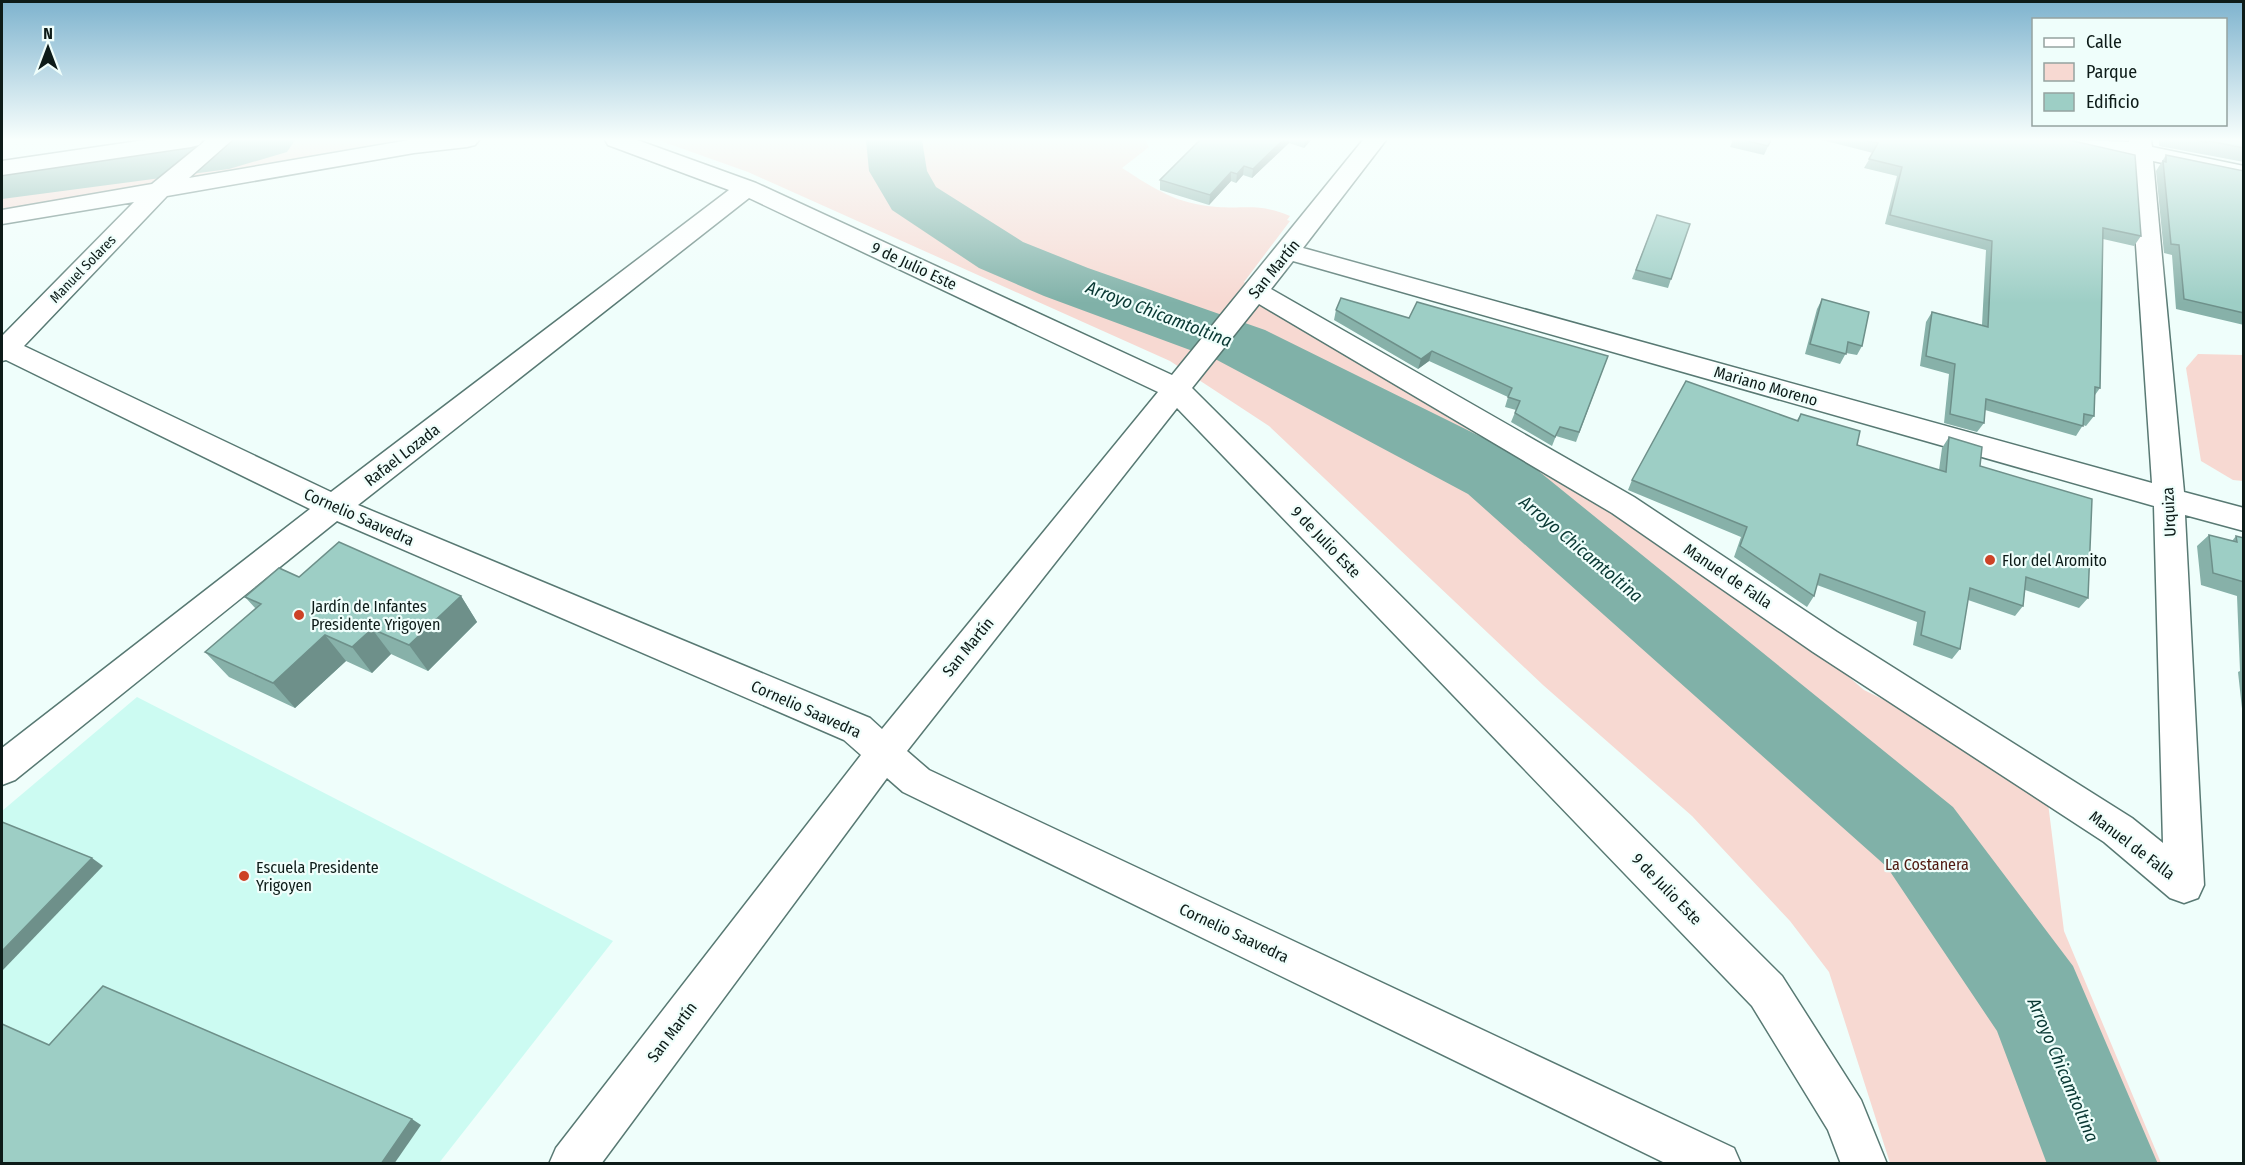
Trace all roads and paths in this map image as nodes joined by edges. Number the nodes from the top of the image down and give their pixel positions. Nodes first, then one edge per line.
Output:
1 (123, 194) edge
2 (156, 194) edge
3 (740, 194) edge
4 (759, 194) edge
5 (1333, 194) edge
6 (2144, 194) edge
7 (2, 217) edge
8 (1288, 252) junction
9 (1252, 296) junction
10 (3, 350) edge
11 (1179, 383) junction
12 (2169, 500) junction
13 (334, 507) junction
14 (2244, 520) edge
15 (885, 752) junction
16 (2, 769) edge
17 (2184, 885) joint
18 (572, 1164) edge
19 (1718, 1164) edge
20 (1864, 1164) edge

1 - 7 street
2 - 10 street, Manuel Solares
3 - 13 street, Rafael Lozada
4 - 11 street, 9 de Julio Este
5 - 8 street, San Martín
6 - 12 street, Urquiza
8 - 9 street, San Martín
8 - 12 street, Mariano Moreno
9 - 11 street, San Martín
9 - 17 street, Manuel de Falla
10 - 13 street, Cornelio Saavedra
11 - 15 street, San Martín
11 - 20 street, 9 de Julio Este
12 - 14 street, Mariano Moreno
12 - 17 street, Urquiza
13 - 15 street, Cornelio Saavedra
13 - 16 street, Rafael Lozada
15 - 18 street, San Martín
15 - 19 street, Cornelio Saavedra

